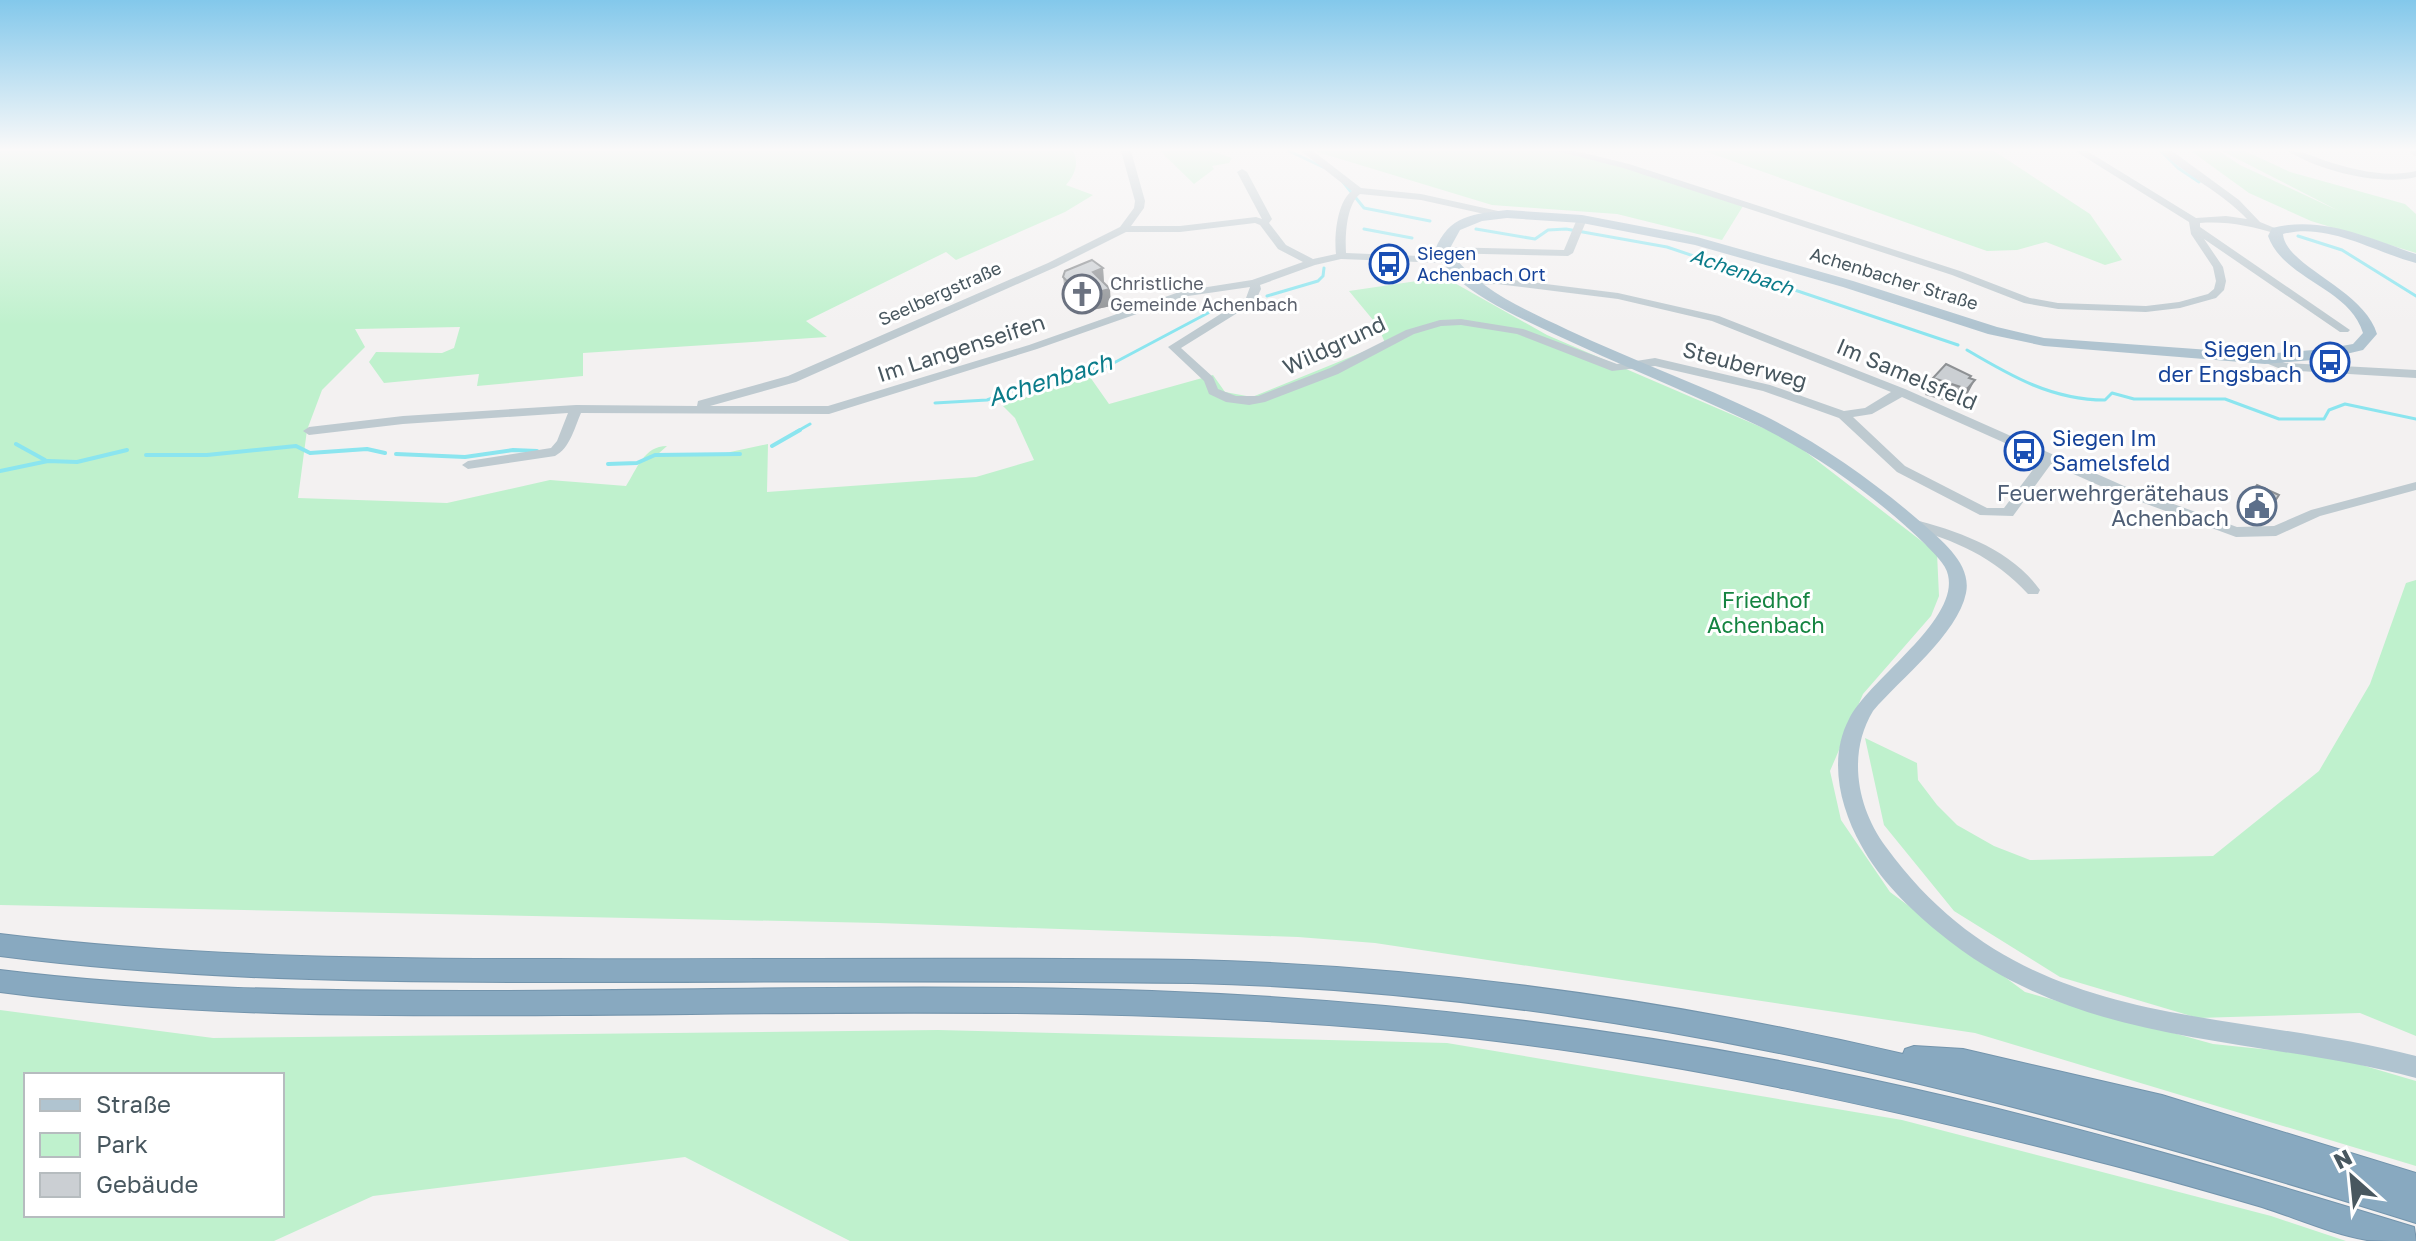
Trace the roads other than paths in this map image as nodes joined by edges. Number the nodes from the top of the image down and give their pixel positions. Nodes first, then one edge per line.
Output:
1 (1138, 209) edge
2 (1262, 209) edge
3 (1347, 209) edge
4 (1475, 209) edge
5 (1760, 209) edge
6 (2170, 209) edge
7 (2245, 209) edge
8 (1498, 214) junction
9 (1582, 219) junction
10 (2255, 222) junction
11 (1264, 223) junction
12 (2194, 224) junction
13 (1124, 229) junction
14 (2277, 231) junction
15 (1443, 255) junction
16 (1341, 256) junction
17 (2416, 259) edge
18 (1312, 262) junction
19 (1469, 282) junction
20 (1254, 283) junction
21 (2344, 330) dead end
22 (2265, 359) junction
23 (1635, 366) junction
24 (2416, 374) edge
25 (1901, 392) junction
26 (576, 409) junction
27 (685, 409) junction
28 (1843, 415) junction
29 (309, 431) dead end
30 (2049, 457) junction
31 (468, 465) dead end
32 (2416, 486) edge
33 (1911, 524) junction
34 (2033, 590) dead end
35 (0, 945) edge
36 (0, 981) edge
37 (1858, 1055) junction
38 (2416, 1067) edge
39 (2416, 1187) edge
40 (2416, 1209) edge
41 (2414, 1241) edge

1 - 13 street
2 - 11 street
3 - 16 street
4 - 8 street
5 - 12 street
6 - 12 street
7 - 10 street
8 - 9 main road, Achenbacher Straße
8 - 15 main road, Achenbacher Straße
9 - 15 street, Im Langenseifen
9 - 22 main road, Achenbacher Straße
10 - 12 street
10 - 14 street
11 - 13 street
11 - 18 street
12 - 21 street
13 - 27 street, Seelbergstraße
14 - 17 main road
14 - 22 main road, Achenbacher Straße
15 - 16 street, Im Langenseifen
15 - 19 main road
16 - 18 street, Im Langenseifen
18 - 20 street, Im Langenseifen
19 - 23 main road
19 - 25 street, Im Samelsfeld
20 - 23 street, Wildgrund
20 - 27 street, Im Langenseifen
22 - 24 street
23 - 28 street, Steuberweg
23 - 33 main road
25 - 28 street
25 - 30 street, Im Samelsfeld
26 - 27 street, Im Langenseifen
26 - 29 street, Im Langenseifen
26 - 31 street
28 - 30 street, Steuberweg
30 - 32 street, Im Samelsfeld
33 - 34 street
33 - 38 main road
35 - 37 highway
36 - 41 highway
37 - 39 highway
37 - 40 highway

